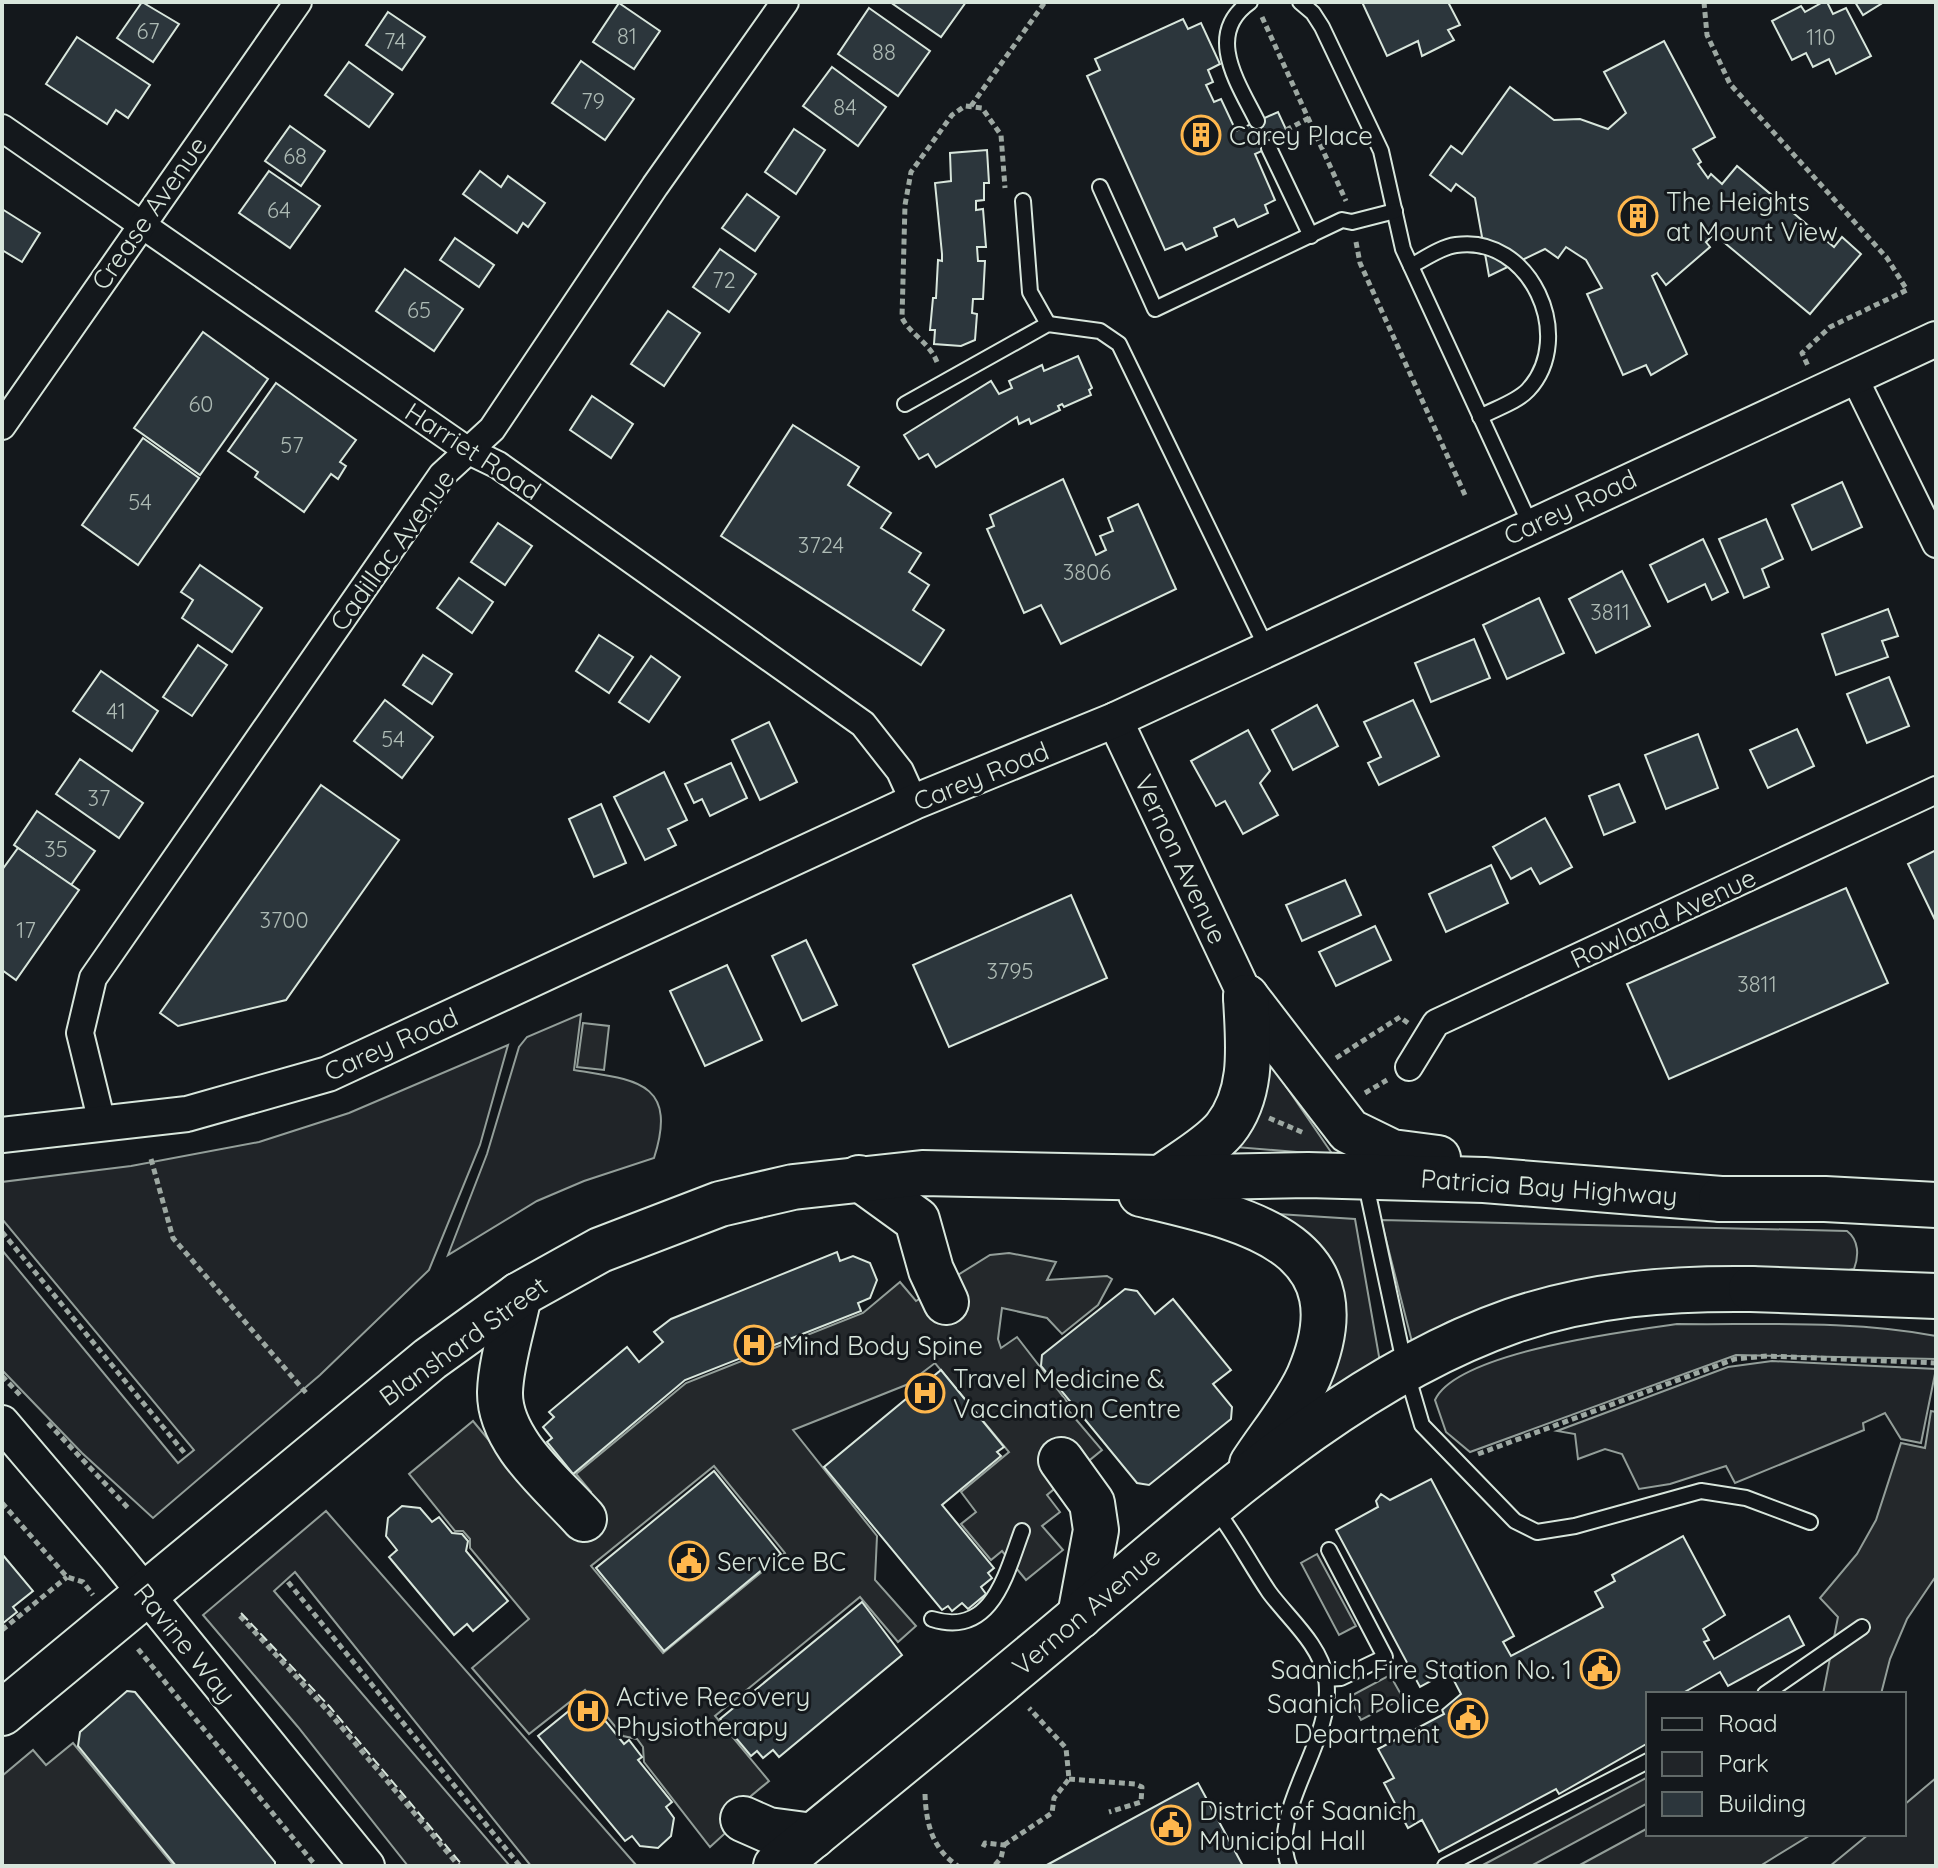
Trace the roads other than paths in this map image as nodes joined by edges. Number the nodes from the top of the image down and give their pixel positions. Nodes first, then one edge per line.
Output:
1 (298, 2) edge
2 (785, 2) edge
3 (1252, 2) edge
4 (1300, 2) edge
5 (1257, 121) dead end
6 (2, 128) edge
7 (1269, 148) dead end
8 (1100, 187) dead end
9 (1023, 201) road end
10 (1395, 211) junction
11 (142, 223) junction
12 (1311, 236) junction
13 (1411, 266) junction
14 (1048, 324) junction
15 (1936, 339) edge
16 (1854, 377) junction
17 (905, 404) dead end
18 (1480, 417) junction
19 (2, 426) edge
20 (467, 450) junction
21 (1531, 526) junction
22 (1936, 544) edge
23 (1267, 649) junction
24 (1115, 720) junction
25 (1936, 790) edge
26 (914, 802) junction
27 (1246, 997) junction
28 (1409, 1067) road end
29 (103, 1127) junction
30 (8, 1135) edge
31 (1364, 1176) junction
32 (1069, 1177) junction
33 (859, 1178) junction
34 (1161, 1178) junction
35 (1721, 1199) junction
36 (1936, 1205) edge
37 (519, 1295) junction
38 (1936, 1296) edge
39 (946, 1302) dead end
40 (1405, 1367) junction
41 (13, 1411) edge
42 (1061, 1460) dead end
43 (1225, 1497) junction
44 (584, 1519) dead end
45 (1810, 1522) dead end
46 (1022, 1531) dead end
47 (1329, 1550) dead end
48 (145, 1594) junction
49 (1080, 1616) junction
50 (932, 1619) dead end
51 (1862, 1627) dead end
52 (1326, 1679) junction
53 (1768, 1692) edge
54 (2, 1713) edge
55 (1646, 1762) edge
56 (743, 1819) dead end
57 (813, 1836) junction
58 (361, 1864) edge
59 (776, 1866) edge
60 (1289, 1866) edge
61 (1445, 1866) edge

1 - 11 street, Crease Avenue
2 - 20 street, Cadillac Avenue
3 - 5 lane
4 - 10 lane
6 - 11 street, Harriet Road
7 - 12 lane
8 - 12 lane
9 - 14 lane
10 - 12 lane
10 - 13 lane
11 - 19 street, Crease Avenue
11 - 20 street, Harriet Road
13 - 18 lane
13 - 18 lane
14 - 17 lane
14 - 23 lane
15 - 16 street, Carey Road
16 - 21 street, Carey Road
16 - 22 street
18 - 21 lane
20 - 26 street, Harriet Road
20 - 29 street, Cadillac Avenue
21 - 23 street, Carey Road
23 - 24 street, Carey Road
24 - 26 street, Carey Road
24 - 27 street, Vernon Avenue
25 - 28 street, Rowland Avenue
26 - 29 street, Carey Road
27 - 34 highway
27 - 35 highway
29 - 30 street, Carey Road
31 - 34 highway, Patricia Bay Highway
31 - 35 highway, Patricia Bay Highway
31 - 40 lane
32 - 33 highway, Blanshard Street
32 - 34 highway, Blanshard Street
32 - 43 highway
33 - 37 highway, Blanshard Street
33 - 39 highway
35 - 36 highway, Patricia Bay Highway
37 - 44 highway
37 - 48 highway, Blanshard Street
38 - 40 highway
40 - 43 highway, Vernon Avenue
40 - 45 lane
41 - 48 street, Ravine Way
42 - 49 highway
43 - 49 highway, Vernon Avenue
43 - 52 lane
46 - 50 lane
47 - 52 lane
48 - 54 highway, Blanshard Street
48 - 58 street, Ravine Way
49 - 57 highway, Vernon Avenue
51 - 53 lane
52 - 60 lane
55 - 61 lane
56 - 57 highway
57 - 59 highway, Vernon Avenue

